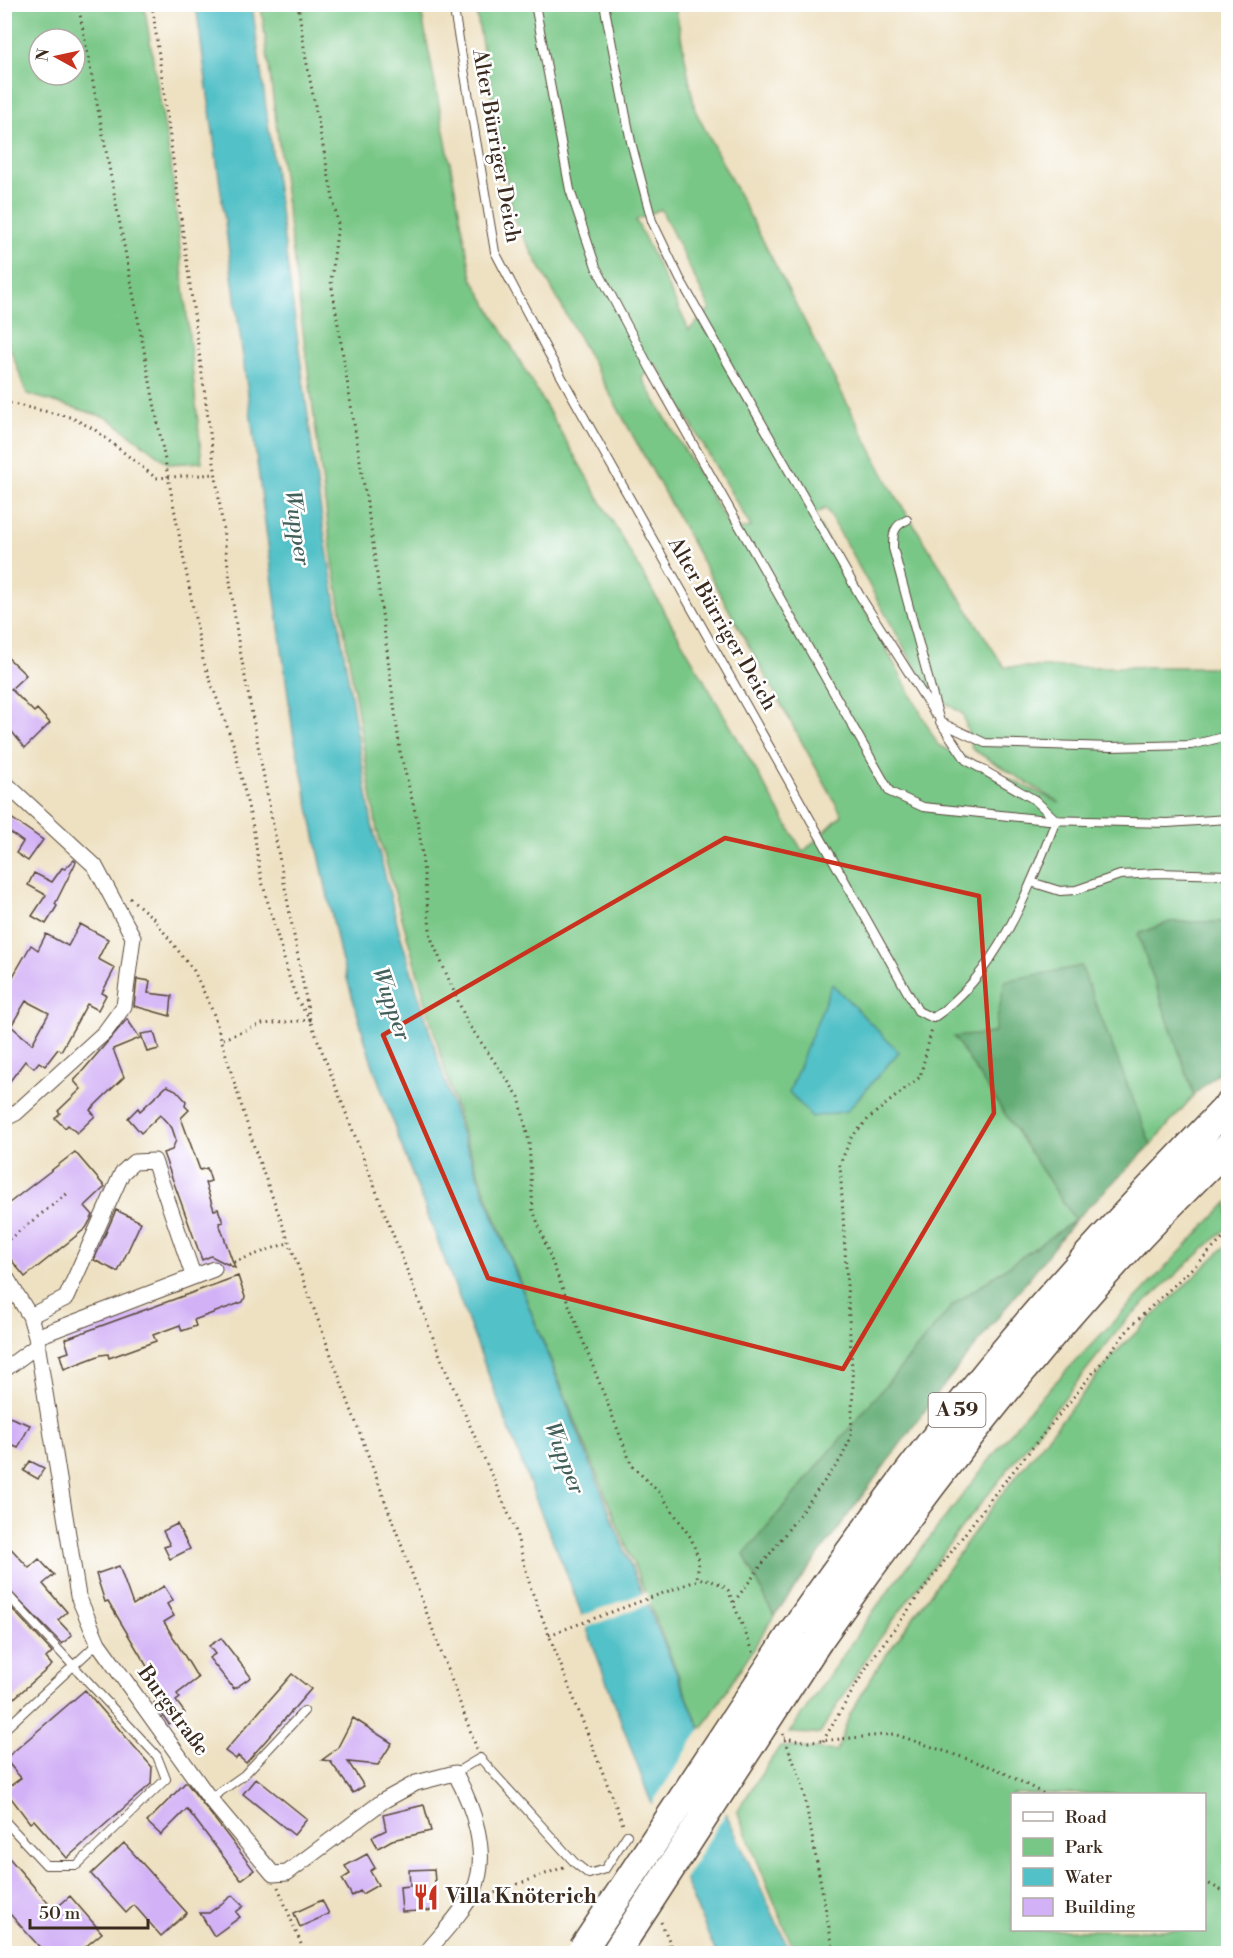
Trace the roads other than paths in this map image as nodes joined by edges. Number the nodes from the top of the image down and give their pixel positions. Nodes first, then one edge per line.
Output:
1 (453, 4) edge
2 (535, 4) edge
3 (604, 4) edge
4 (907, 520) dead end
5 (940, 722) junction
6 (1228, 736) edge
7 (4, 782) edge
8 (1228, 819) edge
9 (1056, 820) junction
10 (1228, 875) edge
11 (1031, 882) junction
12 (1228, 1106) edge
13 (4, 1119) edge
14 (1228, 1147) edge
15 (214, 1269) road end
16 (4, 1274) edge
17 (193, 1275) junction
18 (30, 1316) junction
19 (37, 1341) junction
20 (4, 1370) edge
21 (4, 1592) edge
22 (805, 1637) junction
23 (98, 1643) junction
24 (74, 1665) junction
25 (304, 1711) dead end
26 (4, 1730) edge
27 (455, 1773) junction
28 (210, 1799) junction
29 (4, 1820) edge
30 (627, 1835) road end
31 (582, 1951) edge
32 (425, 1953) edge
33 (615, 1953) edge

1 - 11 lane, Alter Bürriger Deich
2 - 9 lane
3 - 5 lane
4 - 5 lane
5 - 6 lane
5 - 9 lane
7 - 13 street
8 - 9 lane
9 - 11 lane
10 - 11 lane
12 - 22 highway, A 59
14 - 22 highway, A 59
15 - 17 street
16 - 18 street, Burgstraße
17 - 18 street
17 - 19 street
18 - 19 street, Burgstraße
19 - 20 street
19 - 23 street, Burgstraße
21 - 24 lane
22 - 31 highway, A 59, bridge
22 - 33 highway, A 59, bridge
23 - 24 lane
23 - 28 street, Burgstraße
24 - 26 lane
24 - 29 lane
25 - 28 lane
27 - 28 street, Burgstraße
27 - 30 lane
27 - 32 street

